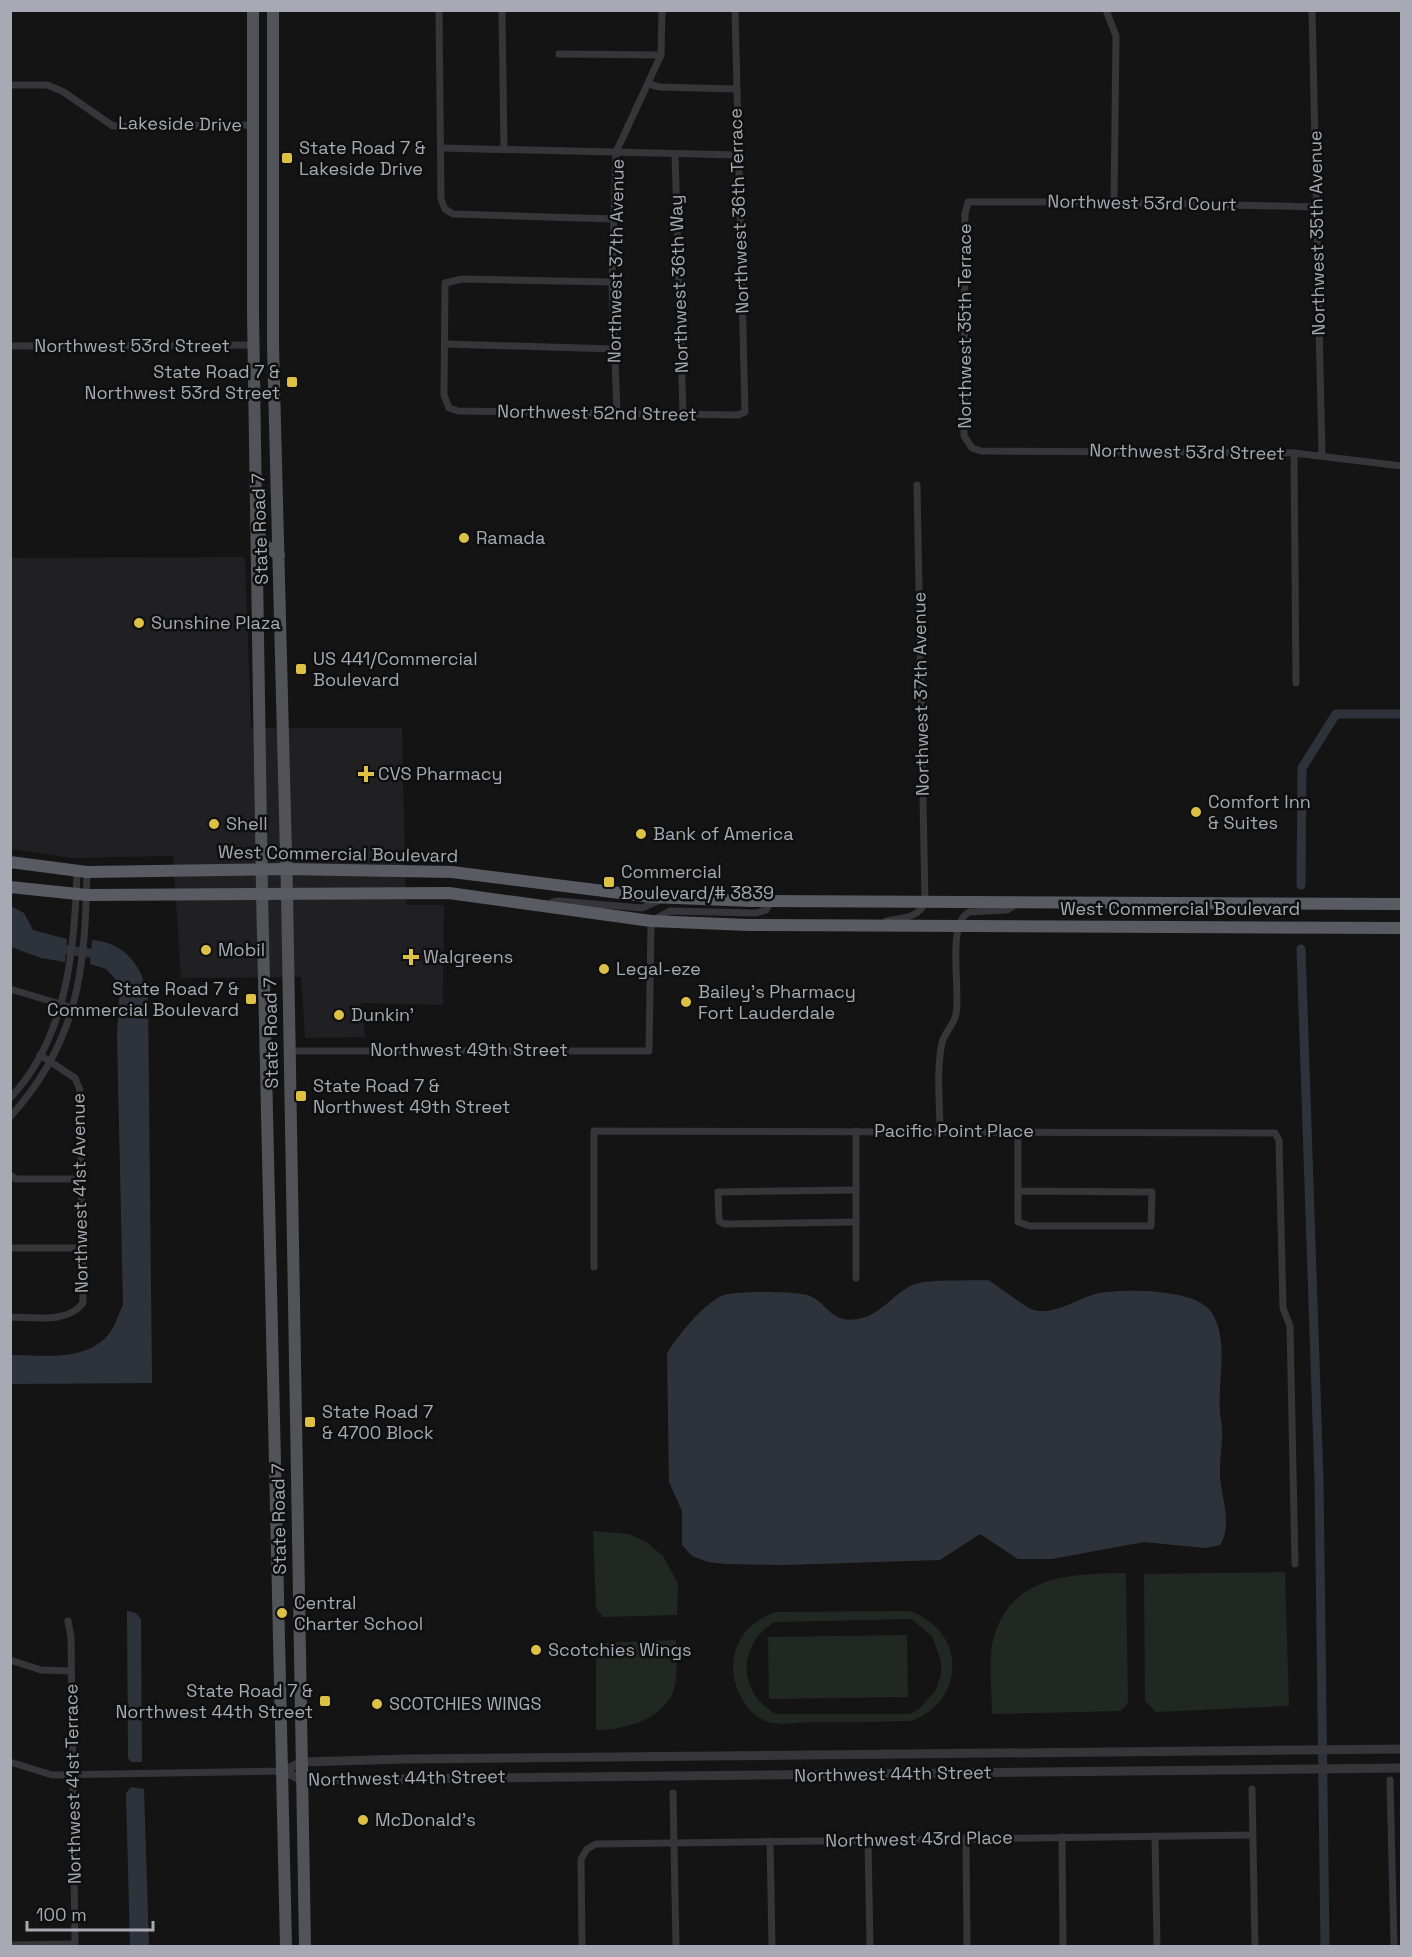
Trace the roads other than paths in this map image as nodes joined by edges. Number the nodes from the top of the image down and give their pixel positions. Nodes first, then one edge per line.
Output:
1 (253, 10) edge
2 (273, 10) edge
3 (439, 10) edge
4 (502, 10) edge
5 (662, 10) edge
6 (735, 10) edge
7 (1106, 10) edge
8 (1312, 10) edge
9 (559, 54) dead end
10 (661, 55) junction
11 (648, 84) junction
12 (10, 85) edge
13 (735, 89) junction
14 (252, 125) junction
15 (271, 144) junction
16 (441, 148) junction
17 (504, 149) junction
18 (616, 152) junction
19 (675, 155) junction
20 (738, 155) junction
21 (968, 202) joint
22 (1114, 202) junction
23 (1316, 207) junction
24 (613, 219) junction
25 (612, 282) junction
26 (253, 313) junction
27 (254, 345) junction
28 (273, 345) junction
29 (446, 345) junction
30 (10, 346) edge
31 (614, 349) junction
32 (274, 372) junction
33 (745, 411) joint
34 (617, 412) junction
35 (683, 414) junction
36 (972, 448) joint
37 (1294, 453) junction
38 (1322, 454) junction
39 (1401, 466) edge
40 (916, 485) dead end
41 (256, 528) junction
42 (279, 555) junction
43 (1296, 683) dead end
44 (10, 862) edge
45 (262, 869) junction
46 (286, 869) junction
47 (82, 871) junction
48 (10, 887) edge
49 (262, 892) junction
50 (287, 893) junction
51 (82, 895) junction
52 (664, 898) junction
53 (771, 901) junction
54 (925, 902) junction
55 (1019, 903) junction
56 (1401, 904) edge
57 (551, 908) junction
58 (651, 921) junction
59 (872, 925) junction
60 (959, 926) junction
61 (1401, 928) edge
62 (10, 989) edge
63 (62, 1002) junction
64 (74, 1008) junction
65 (290, 1051) junction
66 (40, 1055) junction
67 (51, 1062) junction
68 (10, 1098) edge
69 (10, 1117) edge
70 (856, 1131) junction
71 (940, 1131) junction
72 (1018, 1131) junction
73 (10, 1175) edge
74 (82, 1179) junction
75 (856, 1190) junction
76 (1018, 1191) junction
77 (856, 1222) junction
78 (10, 1248) edge
79 (83, 1248) junction
80 (594, 1268) dead end
81 (856, 1278) dead end
82 (10, 1317) edge
83 (1295, 1564) dead end
84 (68, 1621) dead end
85 (10, 1659) edge
86 (71, 1671) junction
87 (1398, 1749) edge
88 (10, 1762) edge
89 (302, 1762) junction
90 (1399, 1768) edge
91 (283, 1771) junction
92 (72, 1776) junction
93 (302, 1780) junction
94 (1390, 1780) dead end
95 (1252, 1789) dead end
96 (673, 1793) dead end
97 (1393, 1831) junction
98 (1401, 1831) edge
99 (1252, 1834) junction
100 (1155, 1836) junction
101 (1062, 1837) junction
102 (966, 1839) junction
103 (868, 1840) junction
104 (770, 1841) junction
105 (674, 1843) junction
106 (10, 1945) edge
107 (75, 1945) edge
108 (286, 1947) edge
109 (305, 1947) edge
110 (582, 1947) edge
111 (676, 1947) edge
112 (772, 1947) edge
113 (870, 1947) edge
114 (967, 1947) edge
115 (1063, 1947) edge
116 (1157, 1947) edge
117 (1255, 1947) edge
118 (1394, 1947) edge

1 - 14 main road, State Road 7
2 - 15 main road, State Road 7
3 - 16 street
4 - 17 street
5 - 10 street, Northwest 37th Avenue
6 - 13 street, Northwest 36th Terrace
7 - 22 street
8 - 23 street, Northwest 35th Avenue
9 - 10 street
10 - 11 street, Northwest 37th Avenue
11 - 13 street
11 - 18 street, Northwest 37th Avenue
12 - 14 street, Lakeside Drive
13 - 20 street, Northwest 36th Terrace
14 - 15 main road
14 - 26 main road, State Road 7
15 - 28 main road, State Road 7
16 - 17 street
16 - 24 street
17 - 18 street
18 - 19 street
18 - 24 street, Northwest 37th Avenue
19 - 20 street
19 - 35 street, Northwest 36th Way
20 - 33 street, Northwest 36th Terrace
21 - 22 street, Northwest 53rd Court
21 - 36 street, Northwest 35th Terrace
22 - 23 street, Northwest 53rd Court
23 - 38 street, Northwest 35th Avenue
24 - 25 street, Northwest 37th Avenue
25 - 29 street
25 - 31 street, Northwest 37th Avenue
26 - 27 main road, State Road 7
26 - 28 main road
27 - 30 street, Northwest 53rd Street
27 - 32 main road
27 - 41 main road, State Road 7
28 - 32 main road, State Road 7
29 - 31 street
29 - 34 street, Northwest 52nd Street
31 - 34 street, Northwest 37th Avenue
32 - 42 main road, State Road 7
33 - 35 street, Northwest 52nd Street
34 - 35 street, Northwest 52nd Street
36 - 37 street, Northwest 53rd Street
37 - 38 street, Northwest 53rd Street
37 - 43 street
38 - 39 street, Northwest 53rd Street
40 - 54 street, Northwest 37th Avenue
41 - 42 main road
41 - 45 main road, State Road 7
42 - 46 main road, State Road 7
44 - 47 highway, West Commercial Boulevard
45 - 46 highway, West Commercial Boulevard
45 - 47 highway, West Commercial Boulevard
45 - 49 main road, State Road 7
46 - 50 main road, State Road 7
46 - 52 highway, West Commercial Boulevard
47 - 51 street
48 - 51 highway, West Commercial Boulevard
49 - 50 highway, West Commercial Boulevard
49 - 51 highway, West Commercial Boulevard
49 - 91 main road, State Road 7
50 - 57 highway, West Commercial Boulevard
50 - 65 main road, State Road 7
51 - 63 street
51 - 64 street
52 - 53 highway, West Commercial Boulevard
52 - 57 street, West Commercial Boulevard
53 - 54 highway, West Commercial Boulevard
53 - 58 street, West Commercial Boulevard
54 - 55 highway, West Commercial Boulevard
54 - 59 street, West Commercial Boulevard
55 - 56 highway, West Commercial Boulevard
55 - 60 street, West Commercial Boulevard
57 - 58 highway, West Commercial Boulevard
58 - 59 highway, West Commercial Boulevard
58 - 65 street, Northwest 49th Street
59 - 60 highway, West Commercial Boulevard
60 - 61 highway, West Commercial Boulevard
60 - 71 street
62 - 63 street
63 - 64 street
63 - 66 street
64 - 67 street
65 - 89 main road, State Road 7
66 - 67 street, Northwest 41st Avenue
66 - 68 street
67 - 69 street
67 - 74 street, Northwest 41st Avenue
70 - 71 street, Pacific Point Place
70 - 75 street
70 - 80 street, Pacific Point Place
71 - 72 street, Pacific Point Place
72 - 76 street
72 - 83 street, Pacific Point Place
73 - 74 street
74 - 79 street, Northwest 41st Avenue
75 - 77 street
75 - 77 street
76 - 76 street
77 - 81 street
78 - 79 street
79 - 82 street, Northwest 41st Avenue
84 - 86 street, Northwest 41st Terrace
85 - 86 street
86 - 92 street, Northwest 41st Terrace
87 - 89 street, Northwest 44th Street
87 - 90 street
88 - 92 street
89 - 91 street, Northwest 44th Street
89 - 93 main road, State Road 7
90 - 93 street, Northwest 44th Street
91 - 92 street
91 - 93 street, Northwest 44th Street
91 - 108 main road, State Road 7
92 - 107 street, Northwest 41st Terrace
93 - 109 main road, State Road 7
94 - 97 street
95 - 99 street
96 - 105 street
97 - 98 street
97 - 118 street
99 - 100 street, Northwest 43rd Place
99 - 117 street
100 - 101 street, Northwest 43rd Place
100 - 116 street
101 - 102 street, Northwest 43rd Place
101 - 115 street
102 - 103 street, Northwest 43rd Place
102 - 114 street
103 - 104 street, Northwest 43rd Place
103 - 113 street
104 - 105 street, Northwest 43rd Place
104 - 112 street
105 - 110 street, Northwest 43rd Place
105 - 111 street
106 - 107 street

